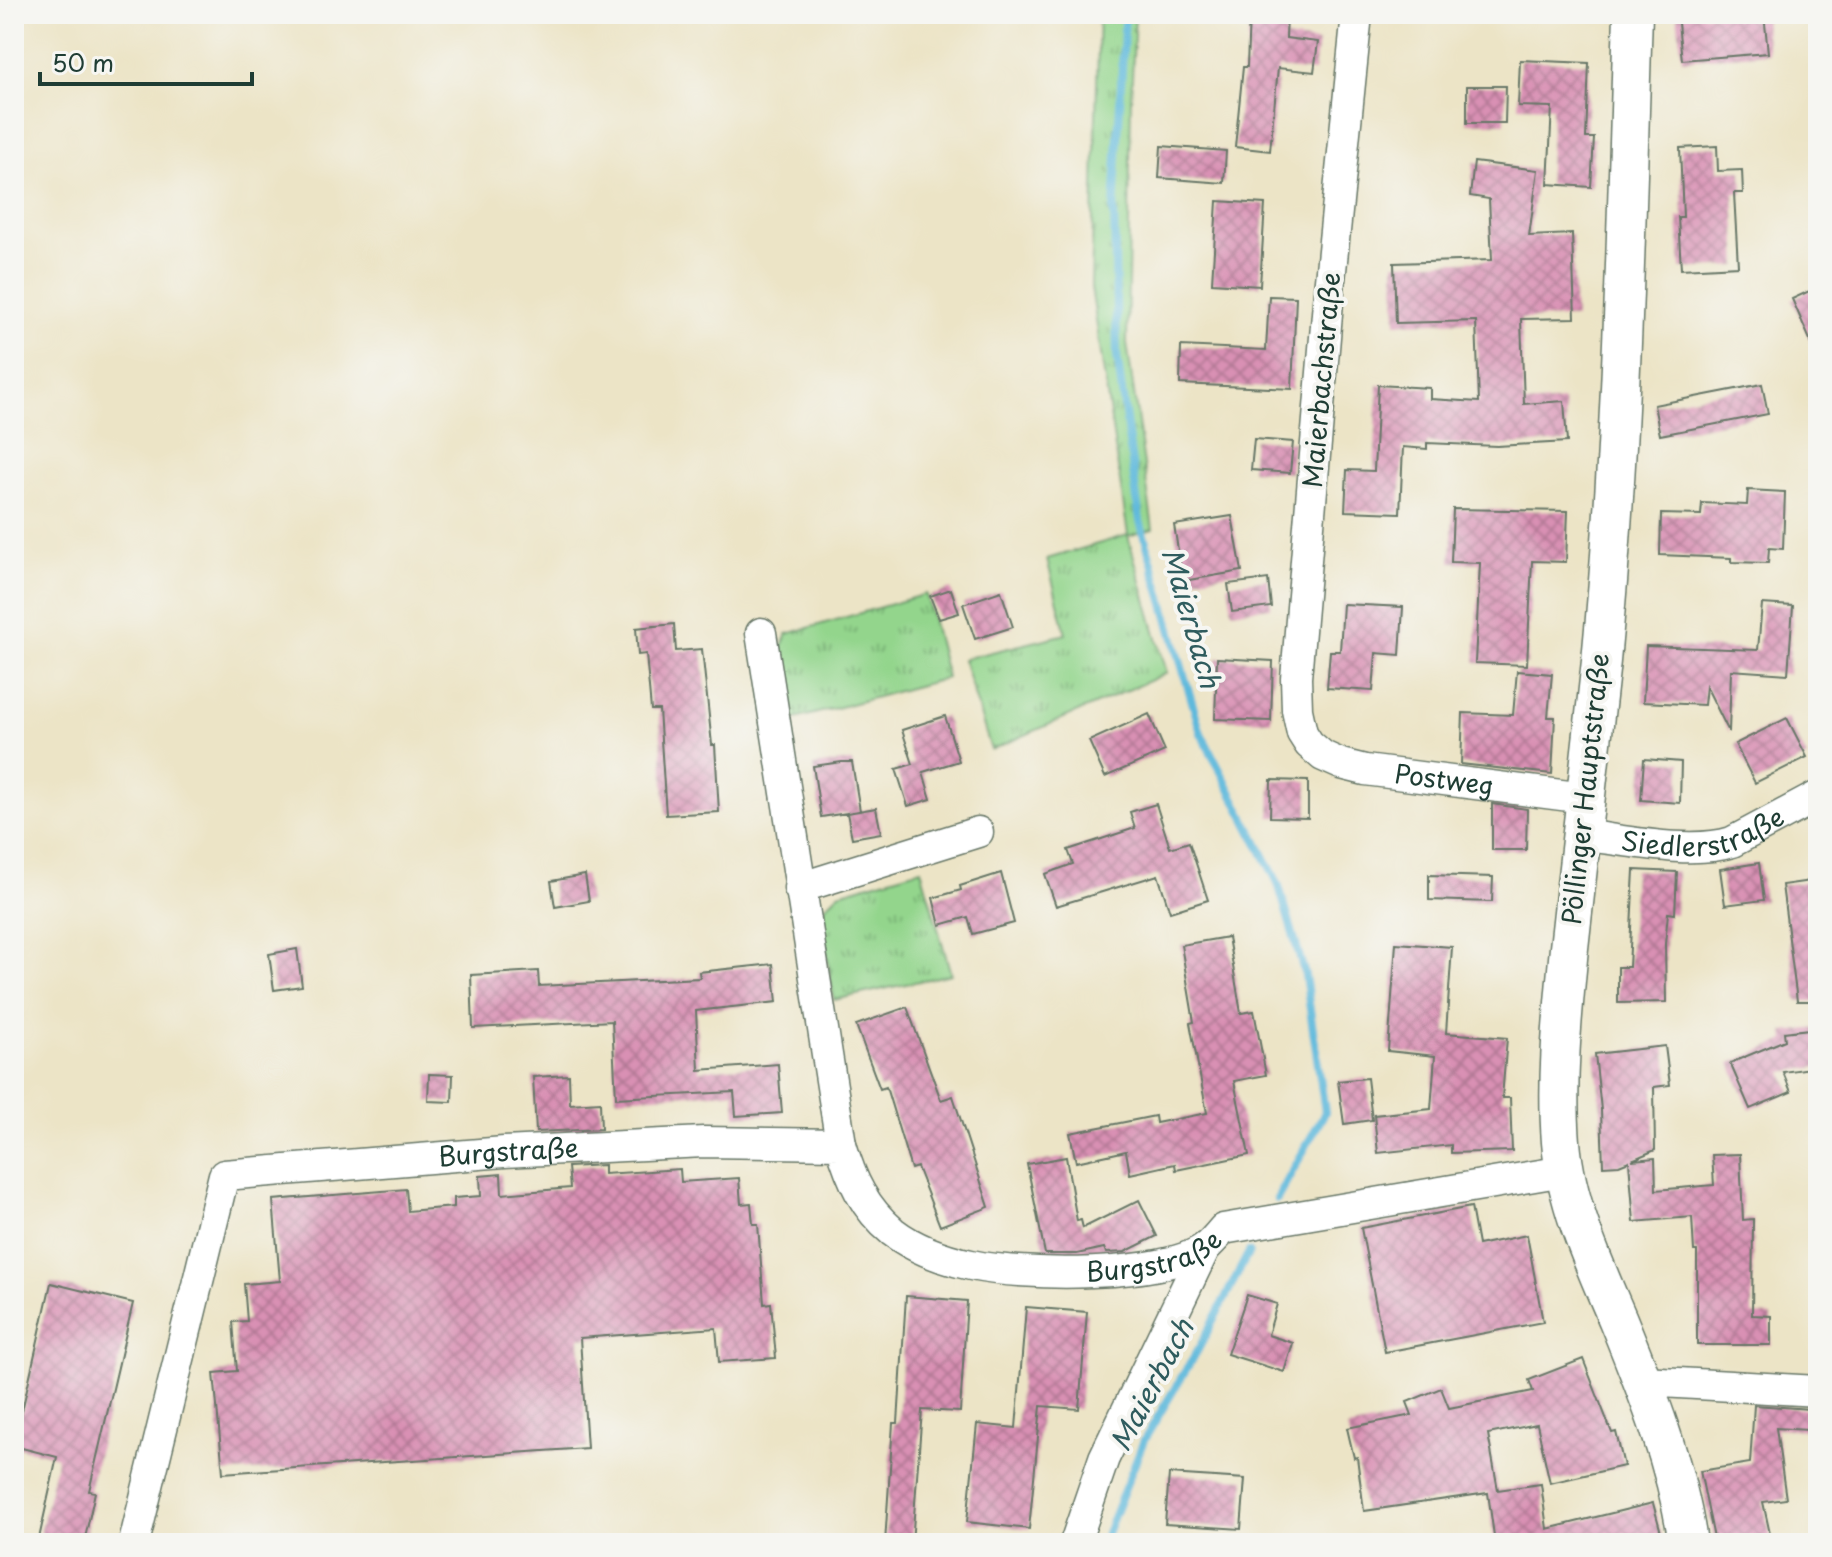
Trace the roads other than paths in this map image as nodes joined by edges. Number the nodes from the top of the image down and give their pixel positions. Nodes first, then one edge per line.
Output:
1 (1357, 14) edge
2 (1633, 14) edge
3 (761, 633) dead end
4 (1309, 744) joint
5 (1814, 807) edge
6 (1583, 817) junction
7 (978, 832) dead end
8 (799, 888) junction
9 (841, 1144) junction
10 (1564, 1171) junction
11 (1205, 1248) junction
12 (1643, 1381) junction
13 (1818, 1391) edge
14 (134, 1543) edge
15 (1075, 1543) edge
16 (1688, 1543) edge

1 - 4 street, Maierbachstraße
2 - 6 street, Pöllinger Hauptstraße
3 - 8 street, Burgstraße
4 - 6 street, Postweg
5 - 6 street, Siedlerstraße
6 - 10 street, Pöllinger Hauptstraße
7 - 8 street
8 - 9 street, Burgstraße
9 - 11 street, Burgstraße
9 - 14 street, Burgstraße
10 - 11 street, Burgstraße
10 - 12 street, Pöllinger Hauptstraße
11 - 15 street
12 - 13 street
12 - 16 street, Pöllinger Hauptstraße

